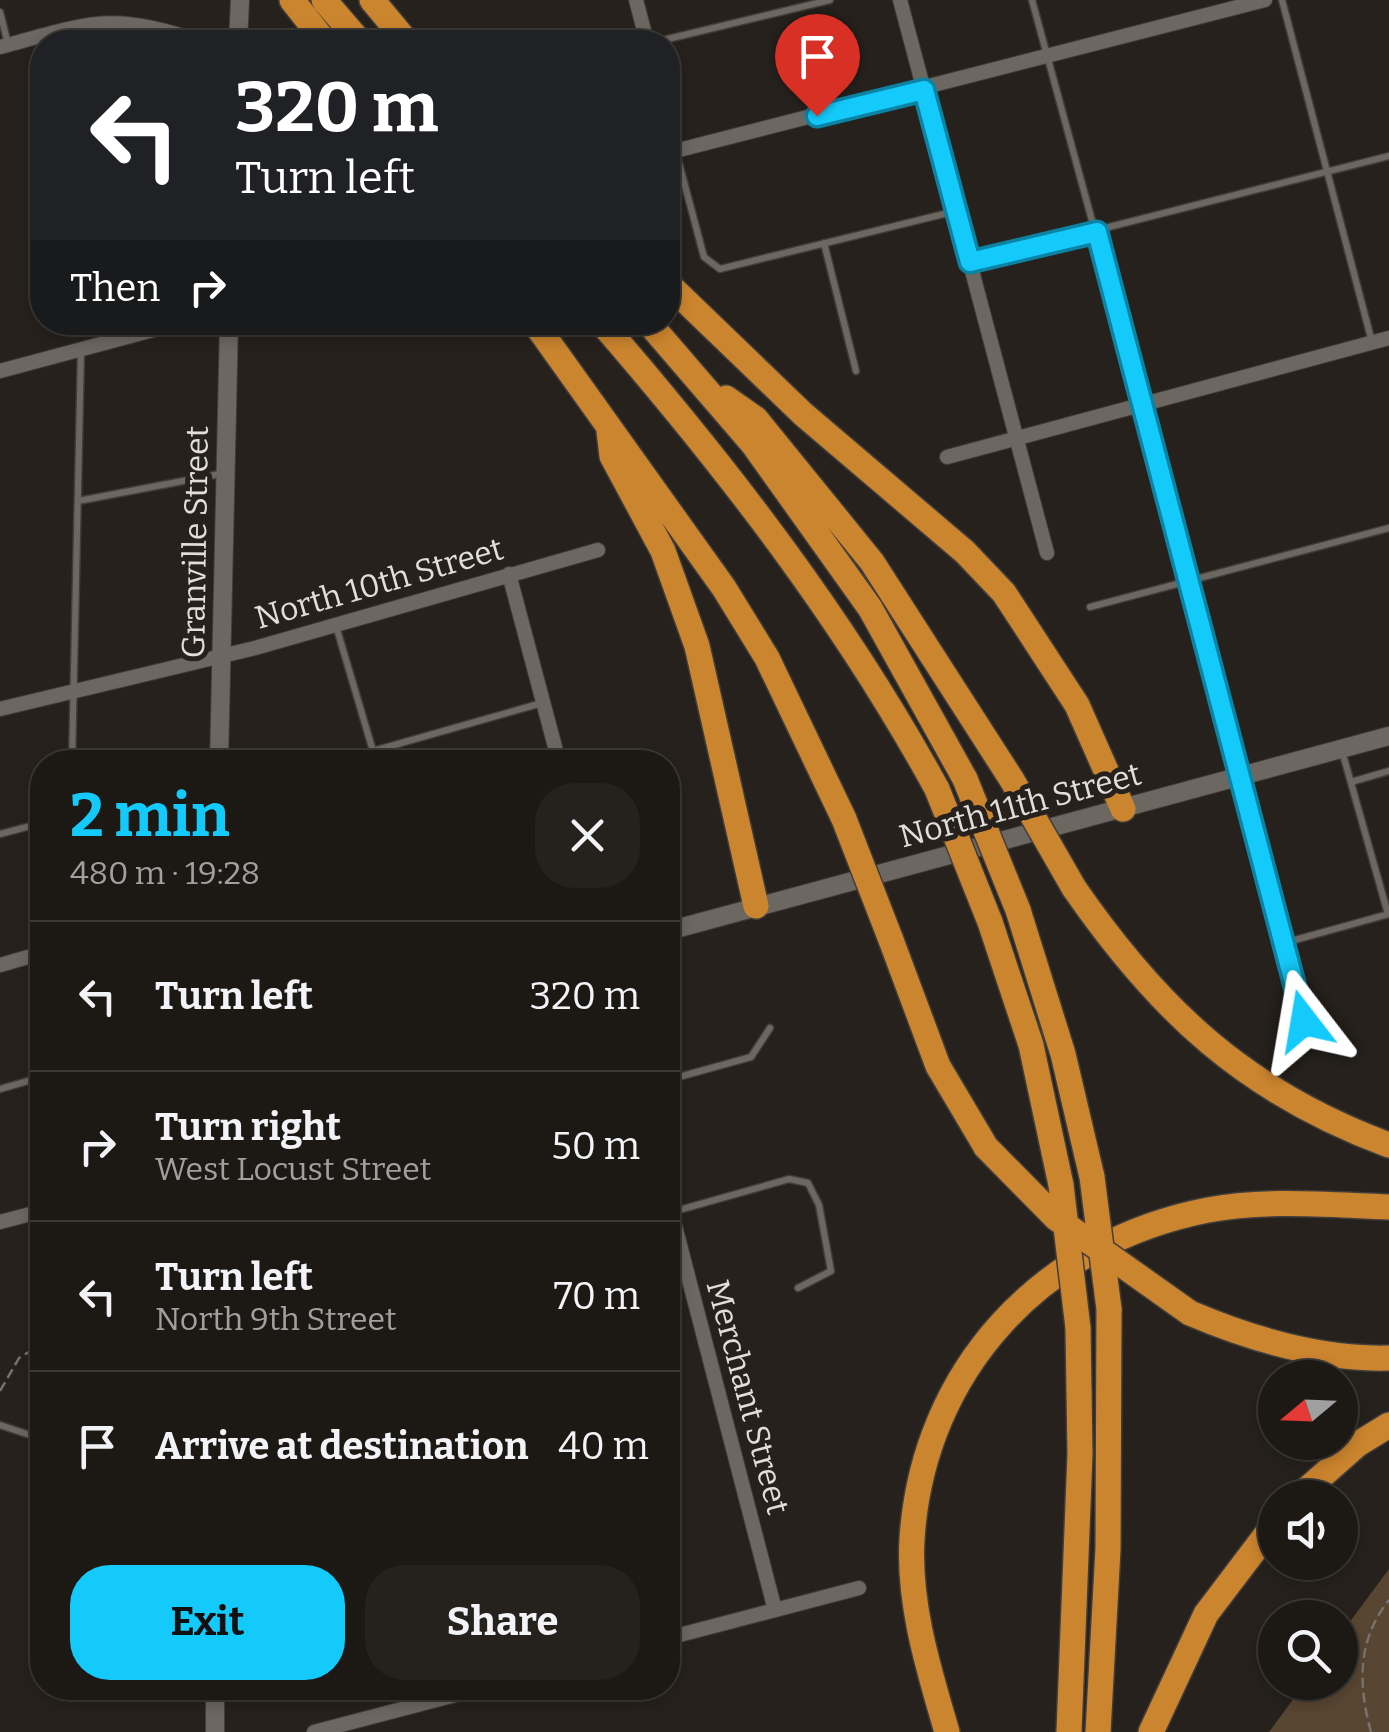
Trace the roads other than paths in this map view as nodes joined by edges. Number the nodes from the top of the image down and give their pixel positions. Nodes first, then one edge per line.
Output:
1 (240, 0) edge
2 (292, 0) edge
3 (324, 0) edge
4 (372, 0) edge
5 (636, 0) edge
6 (830, 0) edge
7 (900, 0) edge
8 (1032, 0) edge
9 (1265, 0) edge
10 (1282, 0) edge
11 (0, 12) edge
12 (64, 30) edge
13 (153, 30) edge
14 (239, 30) edge
15 (316, 30) edge
16 (350, 30) edge
17 (397, 30) edge
18 (644, 30) edge
19 (680, 36) edge
20 (30, 39) edge
21 (4, 46) edge
22 (1047, 56) junction
23 (924, 90) junction
24 (680, 149) edge
25 (1389, 156) edge
26 (680, 168) edge
27 (1328, 172) junction
28 (956, 211) junction
29 (1097, 232) junction
30 (824, 243) junction
31 (970, 262) junction
32 (680, 296) edge
33 (117, 335) edge
34 (130, 335) edge
35 (229, 335) edge
36 (543, 335) edge
37 (613, 335) edge
38 (659, 335) edge
39 (118, 338) junction
40 (1389, 338) edge
41 (1372, 343) junction
42 (81, 349) junction
43 (0, 370) edge
44 (856, 371) dead end
45 (693, 374) junction
46 (1142, 406) junction
47 (607, 422) junction
48 (1017, 438) junction
49 (947, 457) dead end
50 (226, 472) junction
51 (78, 501) junction
52 (1389, 528) edge
53 (598, 550) dead end
54 (1047, 553) dead end
55 (509, 574) junction
56 (1188, 581) junction
57 (1090, 606) dead end
58 (336, 626) junction
59 (223, 656) junction
60 (73, 690) junction
61 (544, 703) junction
62 (0, 709) edge
63 (1389, 736) edge
64 (1342, 749) junction
65 (72, 750) edge
66 (219, 750) edge
67 (373, 750) edge
68 (377, 750) edge
69 (557, 750) edge
70 (1389, 771) edge
71 (1243, 776) junction
72 (1351, 782) junction
73 (1123, 808) junction
74 (30, 826) edge
75 (0, 834) edge
76 (756, 906) junction
77 (1389, 914) edge
78 (680, 928) edge
79 (1284, 943) junction
80 (30, 957) edge
81 (0, 965) edge
82 (1304, 1021) dead end
83 (770, 1028) dead end
84 (680, 1077) edge
85 (30, 1081) edge
86 (0, 1089) edge
87 (1389, 1146) edge
88 (680, 1203) edge
89 (1389, 1206) edge
90 (30, 1215) edge
91 (0, 1222) edge
92 (680, 1247) edge
93 (798, 1288) dead end
94 (1389, 1358) edge
95 (0, 1425) edge
96 (1389, 1425) edge
97 (30, 1434) edge
98 (1318, 1480) edge
99 (1258, 1545) edge
100 (859, 1588) dead end
101 (776, 1610) junction
102 (680, 1635) edge
103 (214, 1700) edge
104 (436, 1700) edge
105 (215, 1732) edge
106 (314, 1732) edge
107 (946, 1732) edge
108 (1068, 1732) edge
109 (1098, 1732) edge
110 (1150, 1732) edge

1 - 14 street
2 - 15 highway
3 - 16 highway
4 - 17 highway
5 - 18 street
6 - 19 lane
7 - 23 street
8 - 22 lane
9 - 22 street
10 - 27 lane
11 - 21 lane
12 - 13 street
20 - 21 street
22 - 23 street
22 - 29 lane
23 - 24 street
23 - 28 street
25 - 27 lane
26 - 30 lane
27 - 29 lane
27 - 41 lane
28 - 30 lane
28 - 31 street
29 - 31 lane
29 - 46 lane
30 - 44 lane
31 - 48 street
32 - 73 highway
33 - 39 lane
34 - 39 street
35 - 50 street, Granville Street
36 - 47 highway
37 - 108 highway, bridge
38 - 45 highway
39 - 42 street
40 - 41 street
41 - 46 street
42 - 43 street
42 - 51 lane
45 - 87 highway, bridge
45 - 109 highway, bridge
46 - 48 street
46 - 56 lane
47 - 76 highway
47 - 94 highway, bridge
48 - 49 street
48 - 54 street
50 - 51 lane
50 - 59 street, Granville Street
51 - 60 lane
52 - 56 lane
53 - 55 street, North 10th Street
55 - 58 street, North 10th Street
55 - 61 street
56 - 57 lane
56 - 71 lane
58 - 59 street, North 10th Street
58 - 67 lane
59 - 60 street, North 10th Street
59 - 66 street, Granville Street
60 - 62 street, North 10th Street
60 - 65 lane
61 - 68 lane
61 - 69 street
63 - 64 street, North 11th Street
64 - 71 street, North 11th Street
64 - 72 lane
70 - 72 lane
71 - 73 street, North 11th Street
71 - 79 lane
72 - 77 lane
73 - 76 street, North 11th Street
74 - 75 lane
76 - 78 street, North 11th Street
77 - 79 lane
79 - 82 lane
80 - 81 street
83 - 84 lane
85 - 86 lane
88 - 93 lane
89 - 107 highway
90 - 91 street
92 - 101 street, Merchant Street
95 - 97 lane
96 - 98 highway
99 - 110 highway
100 - 101 street
101 - 102 street
103 - 105 street
104 - 106 street

